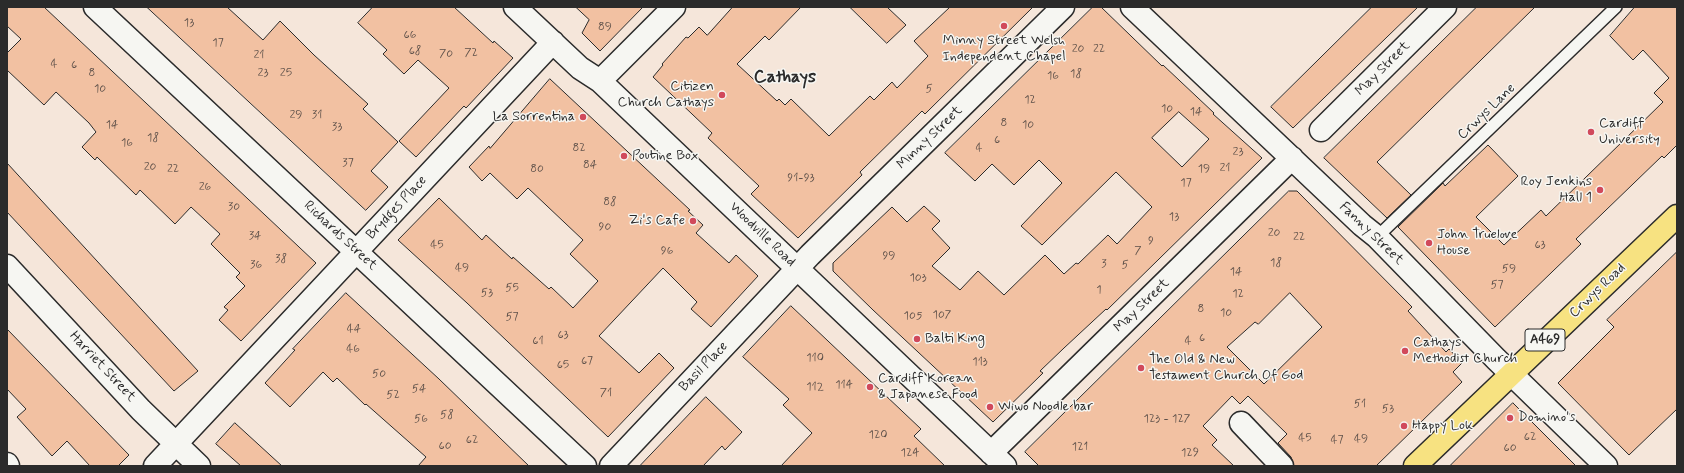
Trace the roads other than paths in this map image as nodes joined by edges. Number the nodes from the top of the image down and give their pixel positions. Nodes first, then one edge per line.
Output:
1 (95, 7) edge
2 (515, 7) edge
3 (674, 7) edge
4 (1063, 7) edge
5 (1132, 7) edge
6 (1445, 7) edge
7 (1616, 7) edge
8 (553, 42) junction
9 (600, 81) junction
10 (1321, 130) dead end
11 (1292, 158) junction
12 (1677, 216) edge
13 (1377, 237) junction
14 (356, 252) junction
15 (7, 266) edge
16 (798, 269) junction
17 (1511, 373) junction
18 (1241, 424) dead end
19 (176, 444) junction
20 (998, 459) edge
21 (154, 466) edge
22 (199, 466) edge
23 (585, 466) edge
24 (611, 466) edge
25 (1282, 466) edge
26 (1415, 466) edge
27 (1606, 466) edge

1 - 14 street, Richards Street
2 - 8 street, Woodville Road
3 - 9 street
4 - 16 street, Minny Street
5 - 11 street, Fanny Street
6 - 10 street, May Street
7 - 13 lane, Crwys Lane
8 - 9 street, Woodville Road
8 - 14 street, Brydges Place
9 - 16 street, Woodville Road
11 - 13 street, Fanny Street
11 - 20 street, May Street
12 - 17 main road, Crwys Road / A469
13 - 17 street, Fanny Street
14 - 19 street, Brydges Place
14 - 23 street, Richards Street
15 - 19 street, Harriet Street
16 - 20 street, Woodville Road
16 - 24 street, Basil Place
17 - 26 main road, Crwys Road / A469
17 - 27 street, Fanny Street
18 - 25 street
19 - 21 street, Brydges Place
19 - 22 street, Harriet Street

